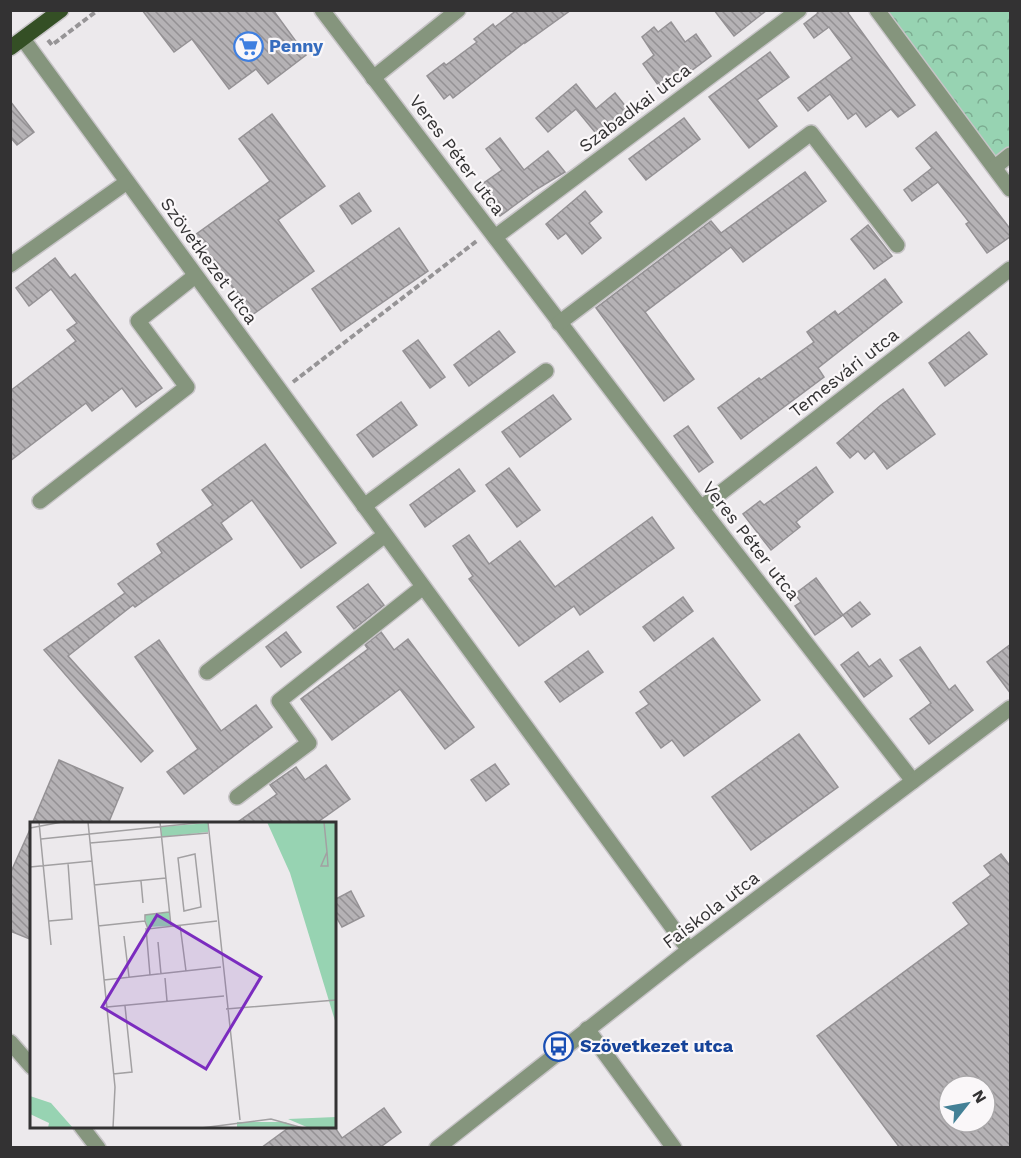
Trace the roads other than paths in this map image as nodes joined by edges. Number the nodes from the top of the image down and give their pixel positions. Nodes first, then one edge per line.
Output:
1 (61, 10) edge
2 (322, 10) edge
3 (458, 10) edge
4 (799, 10) edge
5 (877, 10) edge
6 (23, 39) junction
7 (10, 48) edge
8 (373, 78) junction
9 (1011, 156) edge
10 (994, 167) junction
11 (127, 182) junction
12 (1011, 189) edge
13 (492, 234) junction
14 (897, 245) dead end
15 (10, 265) edge
16 (1011, 269) edge
17 (195, 276) junction
18 (559, 323) junction
19 (546, 371) dead end
20 (40, 501) dead end
21 (364, 506) junction
22 (701, 508) junction
23 (385, 535) junction
24 (423, 587) junction
25 (207, 672) dead end
26 (1011, 708) edge
27 (913, 781) junction
28 (237, 797) dead end
29 (689, 950) junction
30 (587, 1029) junction
31 (10, 1042) edge
32 (30, 1065) edge
33 (83, 1128) edge
34 (98, 1148) edge
35 (437, 1148) edge
36 (674, 1148) edge

1 - 6 main road
2 - 8 street, Veres Péter utca
3 - 8 street
4 - 13 street, Szabadkai utca
5 - 10 street
6 - 7 main road
6 - 11 street, Szövetkezet utca
8 - 13 street, Veres Péter utca
9 - 10 street
10 - 12 street
11 - 15 street
11 - 17 street, Szövetkezet utca
13 - 18 street, Veres Péter utca
14 - 18 street
16 - 22 street, Temesvári utca
17 - 20 street
17 - 21 street, Szövetkezet utca
18 - 22 street, Veres Péter utca
19 - 21 street
21 - 23 street, Szövetkezet utca
22 - 27 street, Veres Péter utca
23 - 24 street, Szövetkezet utca
23 - 25 street
24 - 28 street
24 - 29 street, Szövetkezet utca
26 - 27 street, Faiskola utca
27 - 29 street, Faiskola utca
29 - 30 street, Faiskola utca
30 - 35 street, Faiskola utca
30 - 36 street
31 - 32 street
33 - 34 street

